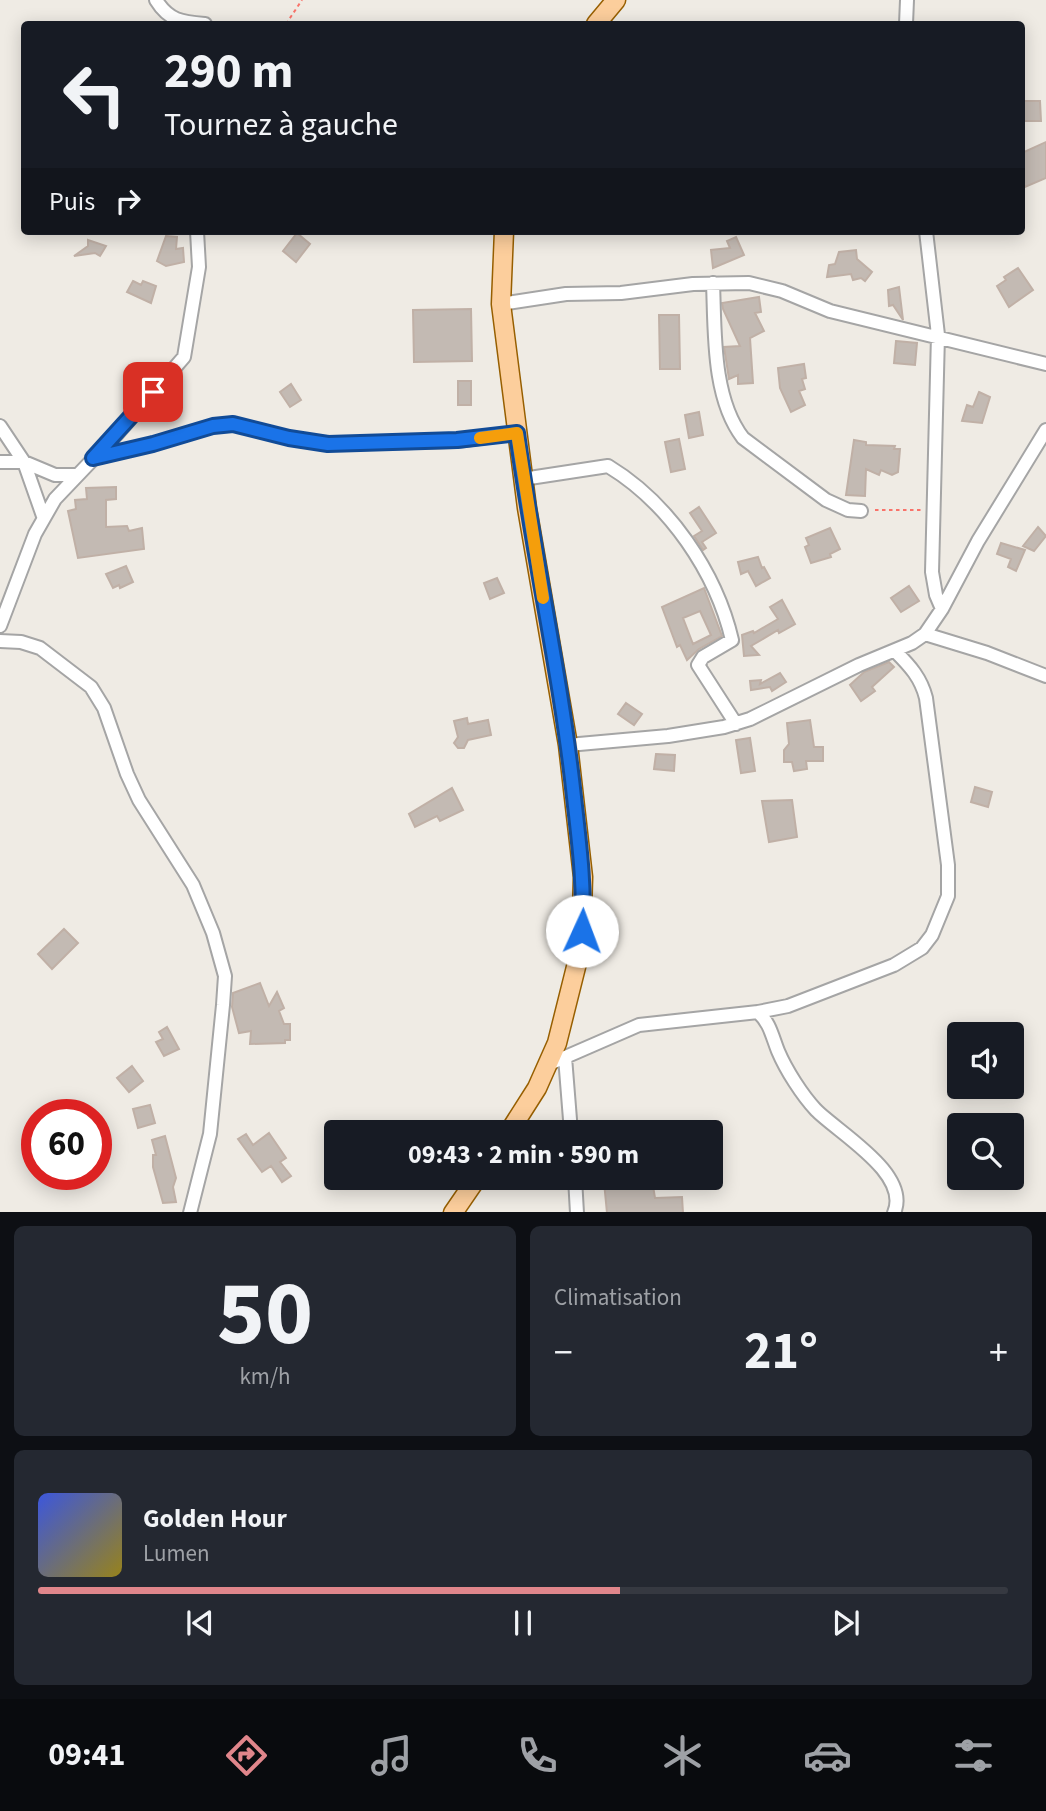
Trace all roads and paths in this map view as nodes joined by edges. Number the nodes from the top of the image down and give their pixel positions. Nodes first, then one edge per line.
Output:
1 (156, 0) edge
2 (302, 0) edge
3 (616, 0) edge
4 (907, 0) edge
5 (181, 21) edge
6 (288, 21) edge
7 (598, 21) edge
8 (906, 21) edge
9 (197, 235) edge
10 (504, 235) edge
11 (926, 235) edge
12 (713, 283) junction
13 (501, 304) junction
14 (938, 335) junction
15 (1046, 364) edge
16 (0, 426) edge
17 (1046, 430) edge
18 (517, 433) junction
19 (93, 458) junction
20 (0, 462) edge
21 (24, 462) junction
22 (77, 475) junction
23 (523, 479) junction
24 (933, 510) junction
25 (861, 511) joint
26 (43, 516) junction
27 (942, 609) junction
28 (0, 626) edge
29 (925, 634) junction
30 (0, 641) edge
31 (895, 652) junction
32 (1046, 676) edge
33 (730, 725) junction
34 (568, 745) junction
35 (758, 1012) junction
36 (565, 1057) junction
37 (548, 1065) junction
38 (517, 1120) edge
39 (570, 1120) edge
40 (469, 1190) edge
41 (576, 1190) edge
42 (190, 1212) edge
43 (454, 1212) edge
44 (578, 1212) edge
45 (894, 1212) edge

1 - 5 street
2 - 6 path
3 - 7 main road
4 - 8 street
9 - 19 street
10 - 13 main road
11 - 14 street
12 - 13 street
12 - 14 street
12 - 25 street
13 - 18 main road
14 - 15 street
14 - 24 street
16 - 21 street
17 - 27 street
18 - 19 street
18 - 23 main road
19 - 22 street
20 - 21 street
21 - 22 street
21 - 26 street
22 - 26 street
23 - 33 street
23 - 34 main road
24 - 25 path
24 - 27 street
26 - 28 street
27 - 29 street
29 - 31 street
29 - 32 street
30 - 42 street
31 - 33 street
31 - 35 street
33 - 34 street
34 - 37 main road
35 - 36 street
35 - 45 street
36 - 37 street
36 - 39 street
37 - 38 main road
40 - 43 main road
41 - 44 street

